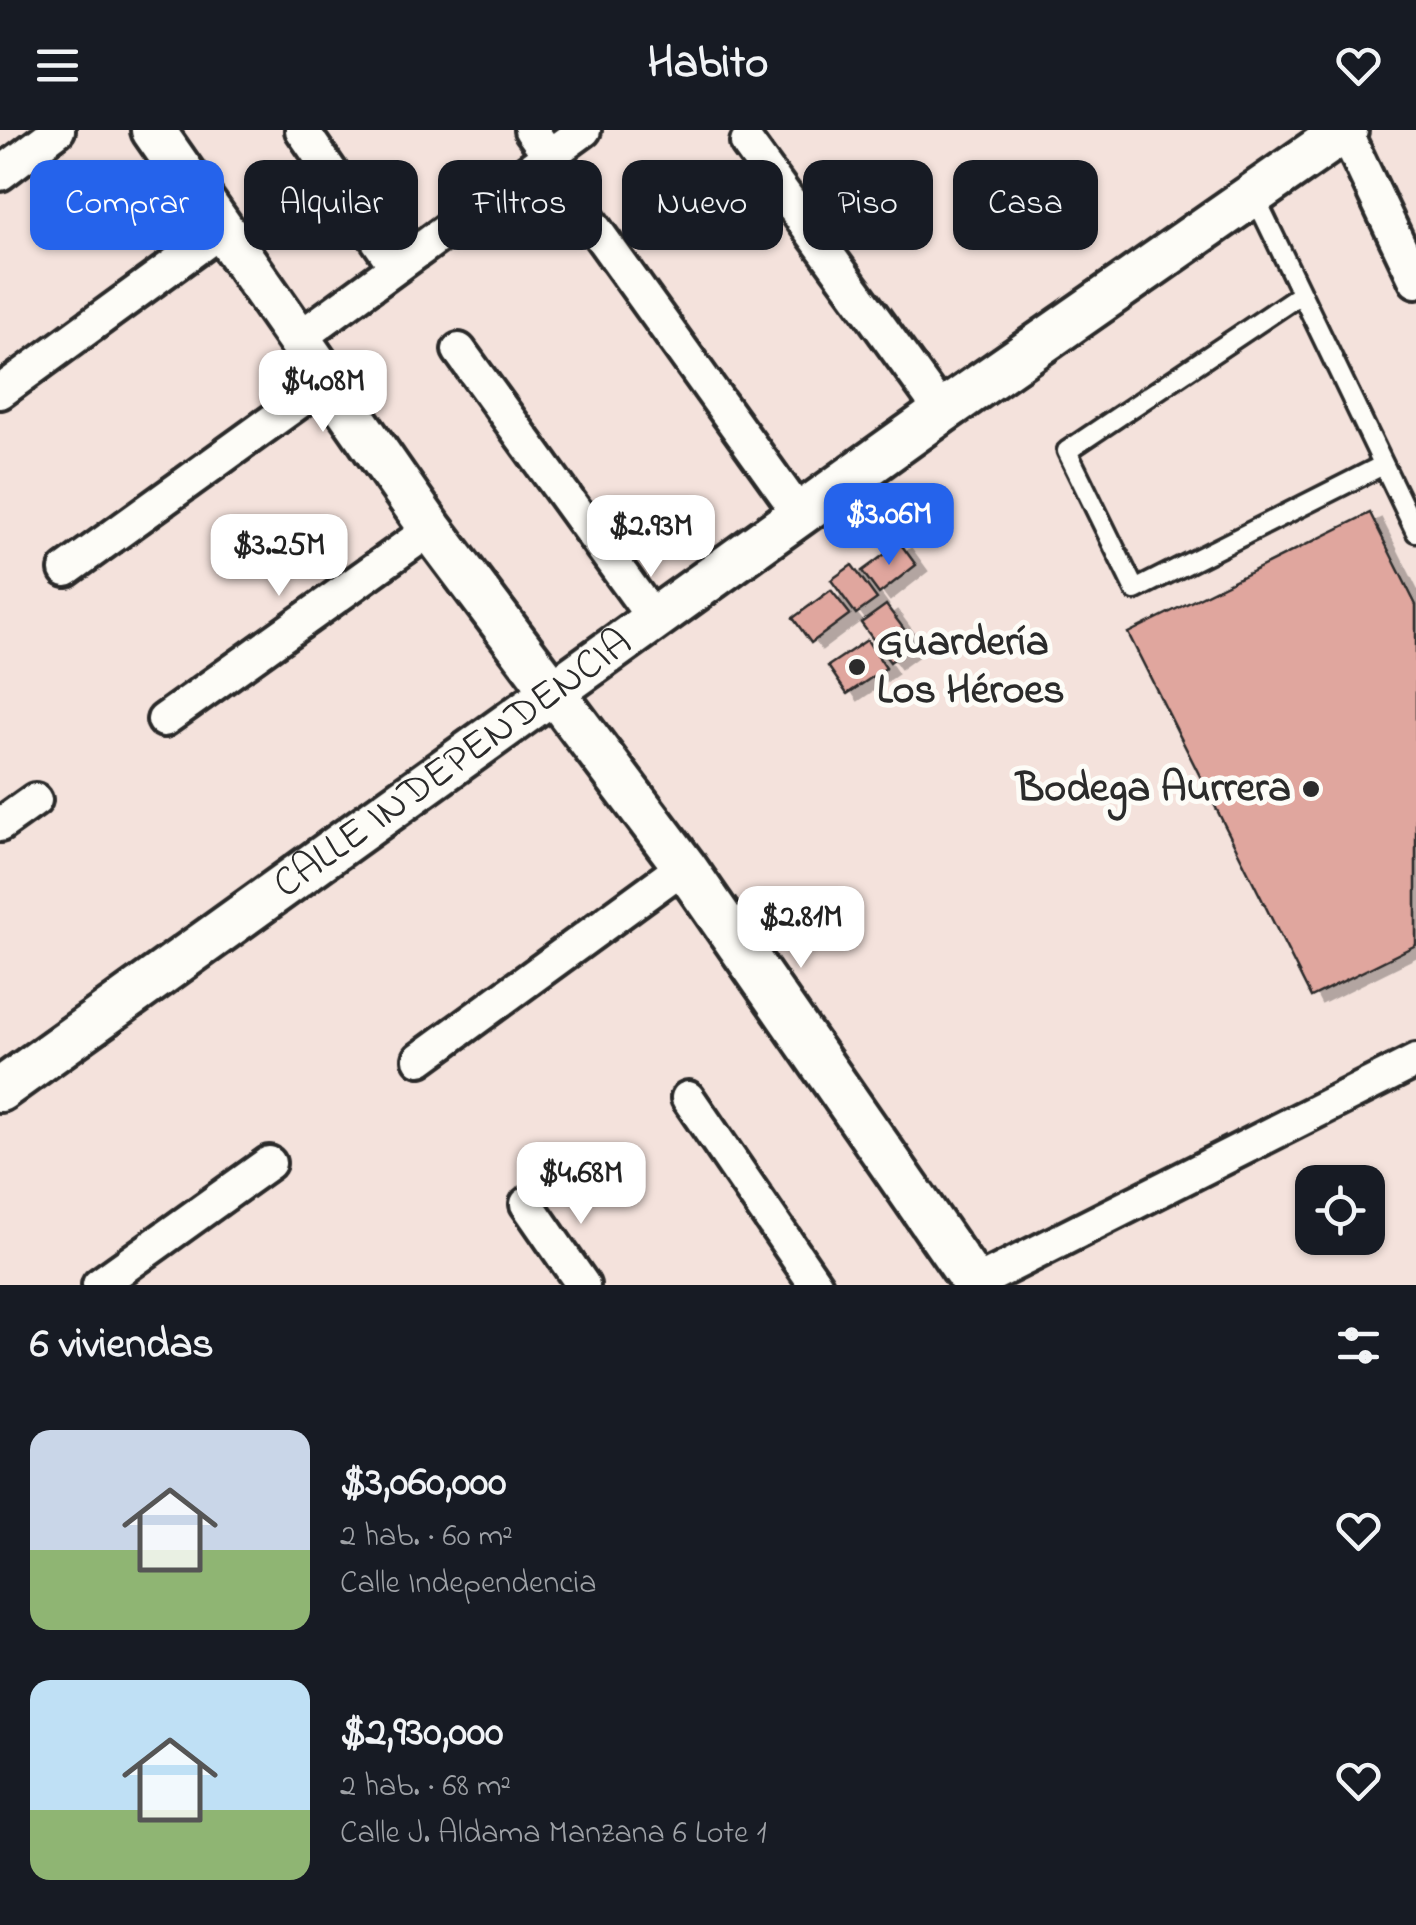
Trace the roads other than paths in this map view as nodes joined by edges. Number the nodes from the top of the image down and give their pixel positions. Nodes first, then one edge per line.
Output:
1 (58, 130) edge
2 (153, 130) edge
3 (302, 130) edge
4 (584, 130) edge
5 (1345, 130) edge
6 (540, 143) edge
7 (747, 143) dead end
8 (174, 160) edge
9 (0, 174) edge
10 (1255, 197) junction
11 (224, 232) edge
12 (602, 239) edge
13 (193, 250) edge
14 (396, 267) junction
15 (1416, 280) edge
16 (1301, 294) junction
17 (299, 338) junction
18 (459, 350) dead end
19 (329, 380) junction
20 (0, 392) edge
21 (942, 412) junction
22 (1384, 465) junction
23 (801, 516) junction
24 (430, 528) junction
25 (1416, 532) edge
26 (66, 570) dead end
27 (656, 622) junction
28 (557, 693) junction
29 (164, 720) dead end
30 (35, 800) dead end
31 (0, 825) edge
32 (684, 866) junction
33 (420, 1059) dead end
34 (1416, 1061) edge
35 (0, 1090) edge
36 (688, 1098) dead end
37 (269, 1163) dead end
38 (527, 1204) dead end
39 (98, 1285) edge
40 (583, 1285) edge
41 (816, 1285) edge
42 (974, 1285) edge

1 - 9 street
2 - 8 street
3 - 14 street
4 - 6 street
5 - 10 street, CALLE INDEPENDENCIA
5 - 15 street
6 - 14 street
7 - 21 street
10 - 16 lane
10 - 21 street, CALLE INDEPENDENCIA
11 - 17 street
12 - 23 street
13 - 20 street
14 - 17 street
16 - 22 lane
16 - 22 lane
17 - 19 street
18 - 27 street
19 - 24 street
19 - 26 street
21 - 23 street, CALLE INDEPENDENCIA
22 - 25 lane
23 - 27 street, CALLE INDEPENDENCIA
24 - 28 street
24 - 29 street
27 - 28 street, CALLE INDEPENDENCIA
28 - 32 street
28 - 35 street, CALLE INDEPENDENCIA
30 - 31 street
32 - 33 street
32 - 42 street
34 - 42 street
36 - 41 street
37 - 39 street
38 - 40 street

